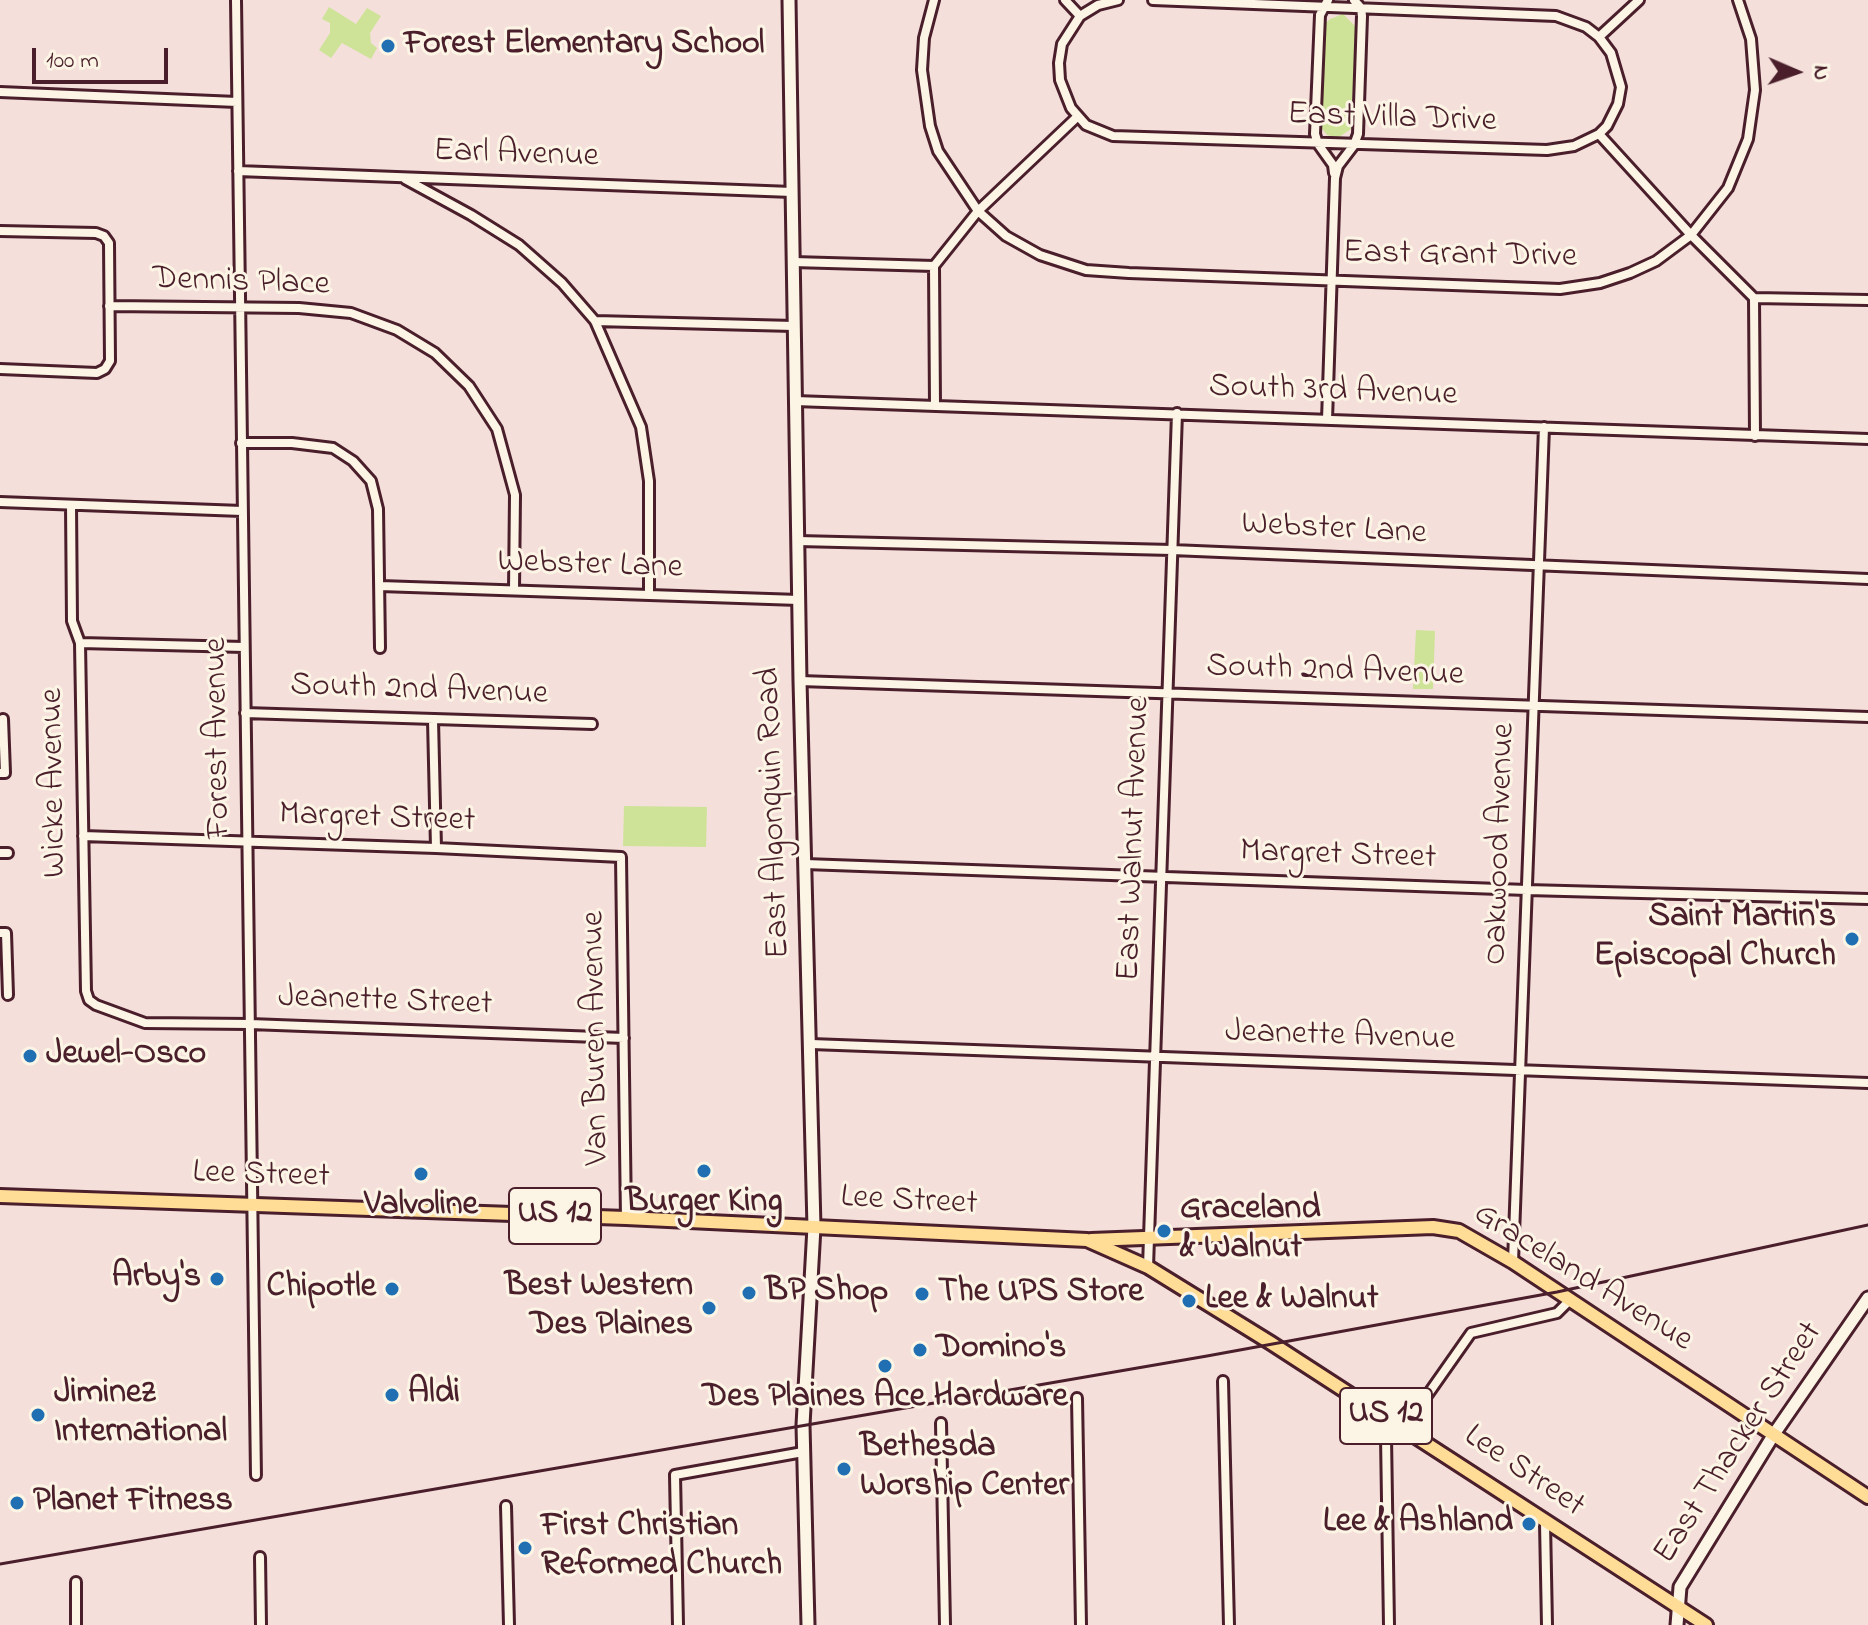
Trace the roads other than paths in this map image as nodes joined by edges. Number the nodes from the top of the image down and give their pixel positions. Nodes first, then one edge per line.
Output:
1 (236, 0) edge
2 (789, 0) edge
3 (934, 0) edge
4 (1065, 0) edge
5 (1118, 0) edge
6 (1153, 0) edge
7 (1639, 0) edge
8 (1738, 0) edge
9 (1325, 4) edge
10 (1358, 4) edge
11 (1080, 16) junction
12 (1599, 37) junction
13 (0, 92) edge
14 (237, 102) junction
15 (1077, 117) junction
16 (1599, 134) junction
17 (1318, 144) junction
18 (1354, 145) junction
19 (238, 171) junction
20 (403, 178) junction
21 (1335, 178) junction
22 (792, 192) junction
23 (978, 211) junction
24 (0, 231) edge
25 (1691, 235) junction
26 (793, 262) junction
27 (934, 266) junction
28 (1332, 282) junction
29 (1754, 298) junction
30 (1868, 300) edge
31 (109, 306) junction
32 (239, 307) junction
33 (595, 321) junction
34 (794, 326) junction
35 (0, 369) edge
36 (795, 401) junction
37 (935, 405) junction
38 (1177, 413) junction
39 (1327, 420) junction
40 (1544, 427) junction
41 (1755, 436) junction
42 (1868, 439) edge
43 (241, 443) junction
44 (0, 502) edge
45 (71, 505) junction
46 (242, 511) junction
47 (798, 541) junction
48 (1172, 550) junction
49 (1538, 566) junction
50 (1868, 579) edge
51 (380, 586) junction
52 (514, 590) junction
53 (649, 595) junction
54 (799, 600) junction
55 (80, 643) junction
56 (244, 647) junction
57 (380, 648) dead end
58 (800, 681) junction
59 (1167, 693) junction
60 (1532, 707) junction
61 (245, 713) junction
62 (1868, 717) edge
63 (3, 719) dead end
64 (433, 720) junction
65 (592, 724) dead end
66 (2, 773) edge
67 (83, 836) junction
68 (247, 842) junction
69 (436, 848) junction
70 (621, 857) joint
71 (805, 864) junction
72 (1160, 876) junction
73 (1527, 890) junction
74 (1868, 899) edge
75 (3, 933) edge
76 (8, 995) dead end
77 (145, 1023) joint
78 (250, 1024) junction
79 (624, 1038) junction
80 (811, 1044) junction
81 (1154, 1058) junction
82 (1521, 1071) junction
83 (1868, 1083) edge
84 (0, 1196) edge
85 (253, 1205) junction
86 (626, 1218) junction
87 (814, 1227) junction
88 (1148, 1239) junction
89 (1087, 1240) junction
90 (1513, 1262) junction
91 (1148, 1267) junction
92 (1868, 1298) edge
93 (1569, 1301) junction
94 (1223, 1381) dead end
95 (1077, 1398) dead end
96 (941, 1423) dead end
97 (1400, 1425) junction
98 (1774, 1434) junction
99 (803, 1452) junction
100 (256, 1475) dead end
101 (1868, 1497) edge
102 (506, 1506) dead end
103 (1545, 1523) junction
104 (260, 1557) dead end
105 (76, 1582) dead end
106 (1677, 1606) junction
107 (76, 1625) edge
108 (261, 1625) edge
109 (509, 1625) edge
110 (678, 1625) edge
111 (808, 1625) edge
112 (945, 1625) edge
113 (1081, 1625) edge
114 (1229, 1625) edge
115 (1389, 1625) edge
116 (1547, 1625) edge
117 (1677, 1625) edge
118 (1706, 1625) edge

1 - 14 street, Forest Avenue
2 - 22 street, East Algonquin Road
3 - 23 street, East Grant Drive
4 - 11 street
5 - 11 street
6 - 9 street
7 - 12 street
8 - 25 street, East Grant Drive
9 - 10 street
9 - 17 street
10 - 12 street
10 - 18 street
11 - 15 street
12 - 16 street
13 - 14 street
14 - 19 street, Forest Avenue
15 - 17 street, East Villa Drive
15 - 23 street
16 - 18 street, East Villa Drive
16 - 25 street
17 - 18 street, East Villa Drive
17 - 21 street
18 - 21 street
19 - 20 street, Earl Avenue
19 - 32 street, Forest Avenue
20 - 22 street, Earl Avenue
20 - 33 street
21 - 28 street
22 - 26 street, East Algonquin Road
23 - 27 street
23 - 28 street, East Grant Drive
24 - 31 street
25 - 28 street, East Grant Drive
25 - 29 street
26 - 27 street
26 - 34 street, East Algonquin Road
27 - 37 street
28 - 39 street
29 - 30 street
29 - 41 street
31 - 32 street, Dennis Place
31 - 35 street
32 - 43 street, Forest Avenue
32 - 52 street, Dennis Place
33 - 34 street
33 - 53 street
34 - 36 street, East Algonquin Road
36 - 37 street, South 3rd Avenue
36 - 47 street, East Algonquin Road
37 - 38 street, South 3rd Avenue
38 - 39 street, South 3rd Avenue
38 - 48 street, East Walnut Avenue
39 - 40 street, South 3rd Avenue
40 - 41 street, South 3rd Avenue
40 - 49 street, Oakwood Avenue
41 - 42 street, South 3rd Avenue
43 - 46 street, Forest Avenue
43 - 51 street
44 - 45 street
45 - 46 street
45 - 55 street, Wicke Avenue
46 - 56 street, Forest Avenue
47 - 48 street, Webster Lane
47 - 54 street, East Algonquin Road
48 - 49 street, Webster Lane
48 - 59 street, East Walnut Avenue
49 - 50 street, Webster Lane
49 - 60 street, Oakwood Avenue
51 - 52 street, Webster Lane
51 - 57 street
52 - 53 street, Webster Lane
53 - 54 street, Webster Lane
54 - 58 street, East Algonquin Road
55 - 56 street, South 2nd Avenue
55 - 67 street, Wicke Avenue
56 - 61 street, Forest Avenue
58 - 59 street, South 2nd Avenue
58 - 71 street, East Algonquin Road
59 - 60 street, South 2nd Avenue
59 - 72 street, East Walnut Avenue
60 - 62 street, South 2nd Avenue
60 - 73 street, Oakwood Avenue
61 - 64 street, South 2nd Avenue
61 - 68 street, Forest Avenue
63 - 66 street
64 - 65 street, South 2nd Avenue
64 - 69 street
67 - 68 street, Margret Street
67 - 77 street, Wicke Avenue
68 - 69 street, Margret Street
68 - 78 street, Forest Avenue
69 - 70 street, Margret Street
70 - 79 street, Van Buren Avenue
71 - 72 street, Margret Street
71 - 80 street, East Algonquin Road
72 - 73 street, Margret Street
72 - 81 street, East Walnut Avenue
73 - 74 street, Margret Street
73 - 82 street, Oakwood Avenue
75 - 76 street
77 - 78 street, Jeanette Street
78 - 79 street, Jeanette Street
78 - 85 street, Forest Avenue
79 - 86 street, Van Buren Avenue
80 - 81 street, Jeanette Avenue
80 - 87 street, East Algonquin Road
81 - 82 street, Jeanette Avenue
81 - 88 street, East Walnut Avenue
82 - 83 street, Jeanette Avenue
82 - 90 street, Oakwood Avenue
84 - 85 main road, Lee Street / US 12
85 - 86 main road, Lee Street / US 12
85 - 100 street, Forest Avenue
86 - 87 main road, Lee Street / US 12
87 - 89 main road, Lee Street / US 12
87 - 99 street, East Algonquin Road
88 - 89 main road, Graceland Avenue / US 12
88 - 90 main road, Graceland Avenue / US 12
88 - 91 street, East Walnut Avenue
89 - 91 main road, Lee Street / US 12
90 - 93 main road, Graceland Avenue / US 12
91 - 97 main road, Lee Street / US 12
92 - 98 street, East Thacker Street
93 - 97 street
93 - 98 main road, Graceland Avenue / US 12
94 - 114 street
95 - 113 street
96 - 112 street
97 - 103 main road, Lee Street / US 12
97 - 115 street
98 - 101 main road, Graceland Avenue / US 12
98 - 106 street, East Thacker Street
99 - 110 street
99 - 111 street, East Algonquin Road
102 - 109 street
103 - 106 main road, Lee Street / US 12
103 - 116 street
104 - 108 street
105 - 107 street
106 - 117 street, East Thacker Street
106 - 118 main road, Lee Street / US 12

